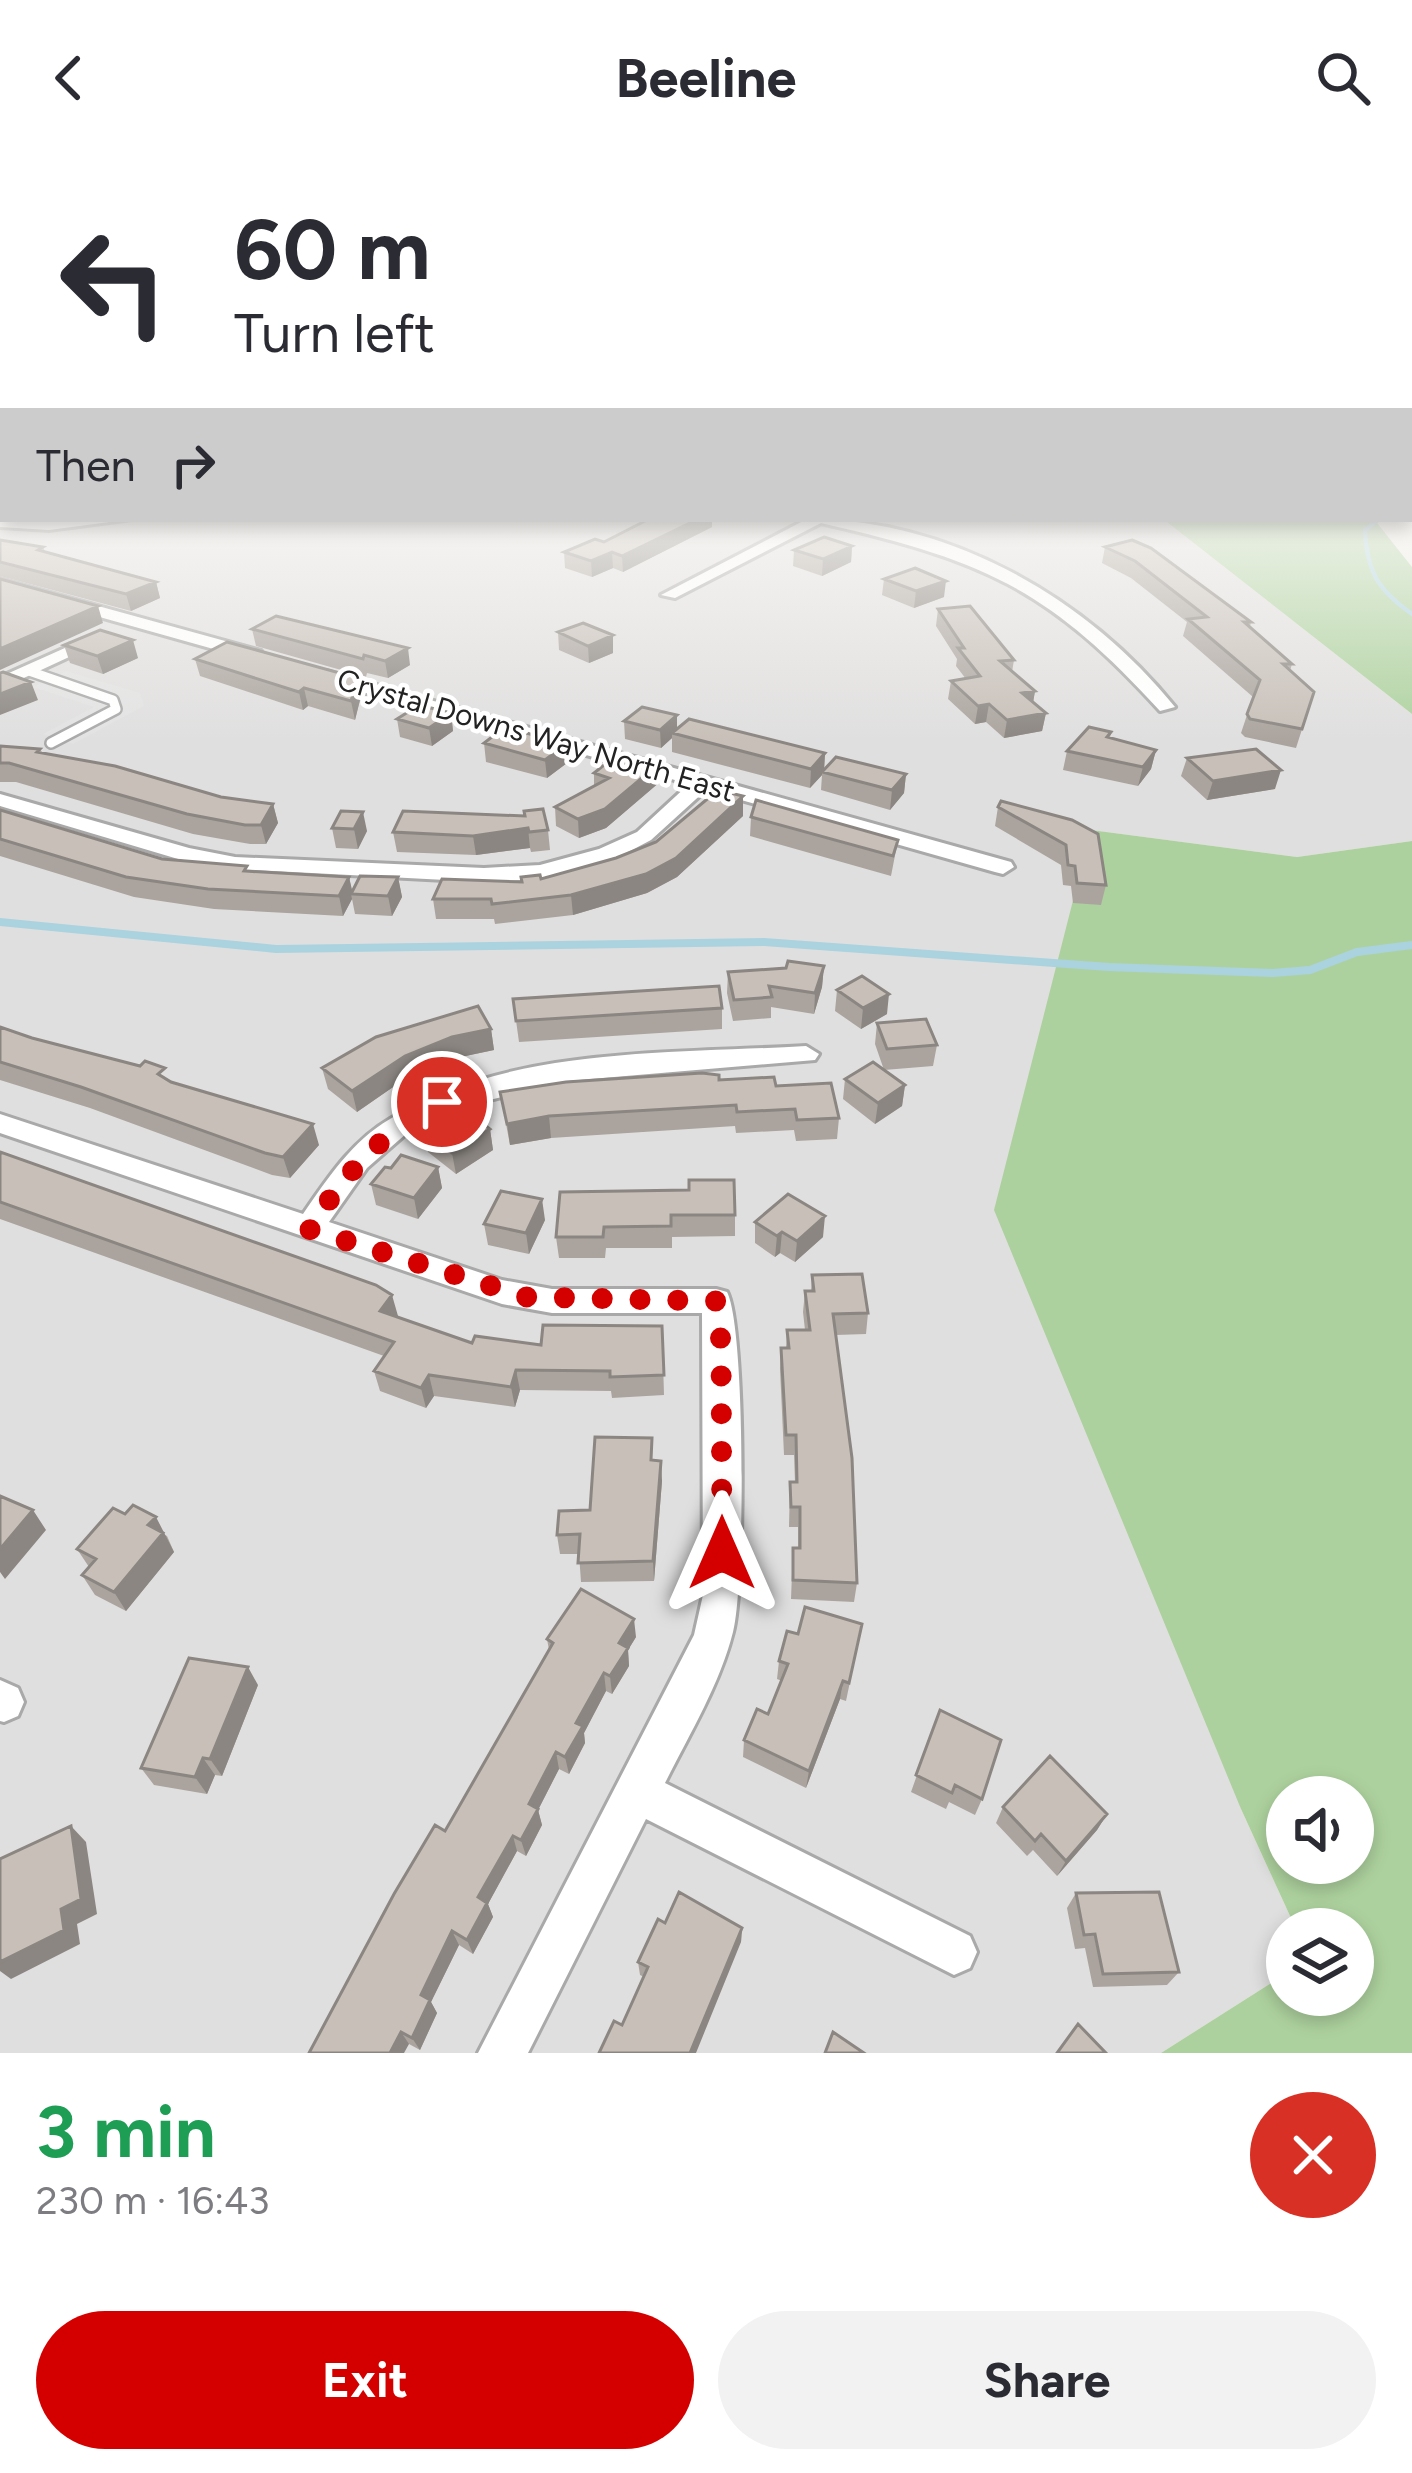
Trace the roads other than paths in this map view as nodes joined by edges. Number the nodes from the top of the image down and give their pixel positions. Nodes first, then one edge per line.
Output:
1 (729, 566) edge
2 (980, 566) edge
3 (4, 588) edge
4 (669, 596) dead end
5 (137, 622) junction
6 (272, 660) edge
7 (295, 667) edge
8 (29, 670) junction
9 (0, 684) edge
10 (1166, 707) dead end
11 (51, 743) dead end
12 (703, 782) junction
13 (0, 800) edge
14 (1004, 867) dead end
15 (806, 1054) dead end
16 (0, 1123) edge
17 (308, 1229) junction
18 (637, 1792) junction
19 (954, 1952) dead end
20 (502, 2053) edge

1 - 4 street
2 - 10 street
3 - 5 street
5 - 6 street
5 - 8 street
7 - 12 street, Crystal Downs Way North East
8 - 9 street
8 - 11 lane
12 - 13 street
12 - 14 street, Crystal Downs Way North East
15 - 17 street
16 - 17 street
17 - 18 street
18 - 19 street
18 - 20 street

